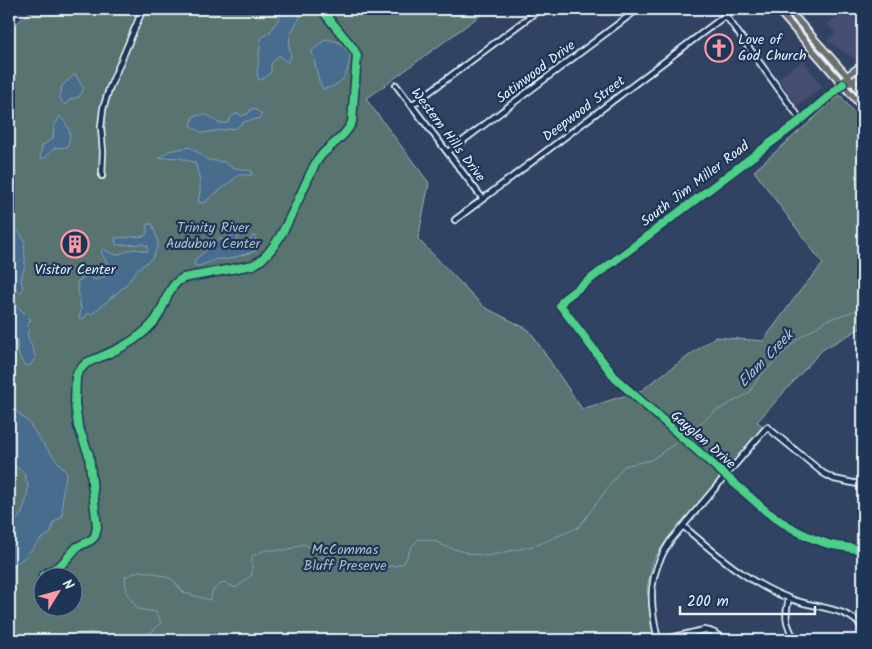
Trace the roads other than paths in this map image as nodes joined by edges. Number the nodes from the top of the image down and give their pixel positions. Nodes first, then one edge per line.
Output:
1 (143, 9) edge
2 (540, 9) edge
3 (638, 9) edge
4 (721, 9) edge
5 (777, 9) edge
6 (788, 9) edge
7 (726, 15) junction
8 (863, 64) edge
9 (863, 74) edge
10 (847, 76) junction
11 (853, 82) junction
12 (843, 84) junction
13 (396, 85) dead end
14 (863, 94) edge
15 (412, 105) junction
16 (863, 108) edge
17 (801, 120) junction
18 (448, 152) junction
19 (102, 176) dead end
20 (483, 199) junction
21 (455, 220) dead end
22 (561, 302) joint
23 (725, 476) junction
24 (863, 485) edge
25 (682, 526) junction
26 (863, 551) edge
27 (788, 598) junction
28 (863, 630) edge
29 (660, 640) edge
30 (722, 640) edge
31 (795, 640) edge

1 - 19 street
2 - 15 street
3 - 18 street, Satinwood Drive
4 - 7 street
5 - 12 main road
6 - 10 main road
7 - 17 street
7 - 20 street, Deepwood Street
8 - 10 main road
9 - 11 main road
10 - 11 main road
10 - 12 main road
11 - 12 main road
11 - 14 main road
12 - 16 main road
12 - 17 street, South Jim Miller Road
13 - 15 street, Western Hills Drive
15 - 18 street, Western Hills Drive
17 - 22 street, South Jim Miller Road
18 - 20 street, Western Hills Drive
20 - 21 street, Deepwood Street
22 - 23 street, Gayglen Drive
23 - 24 street
23 - 25 street
23 - 26 street, Gayglen Drive
25 - 27 street
25 - 29 street
27 - 28 street
27 - 31 street
29 - 30 street

